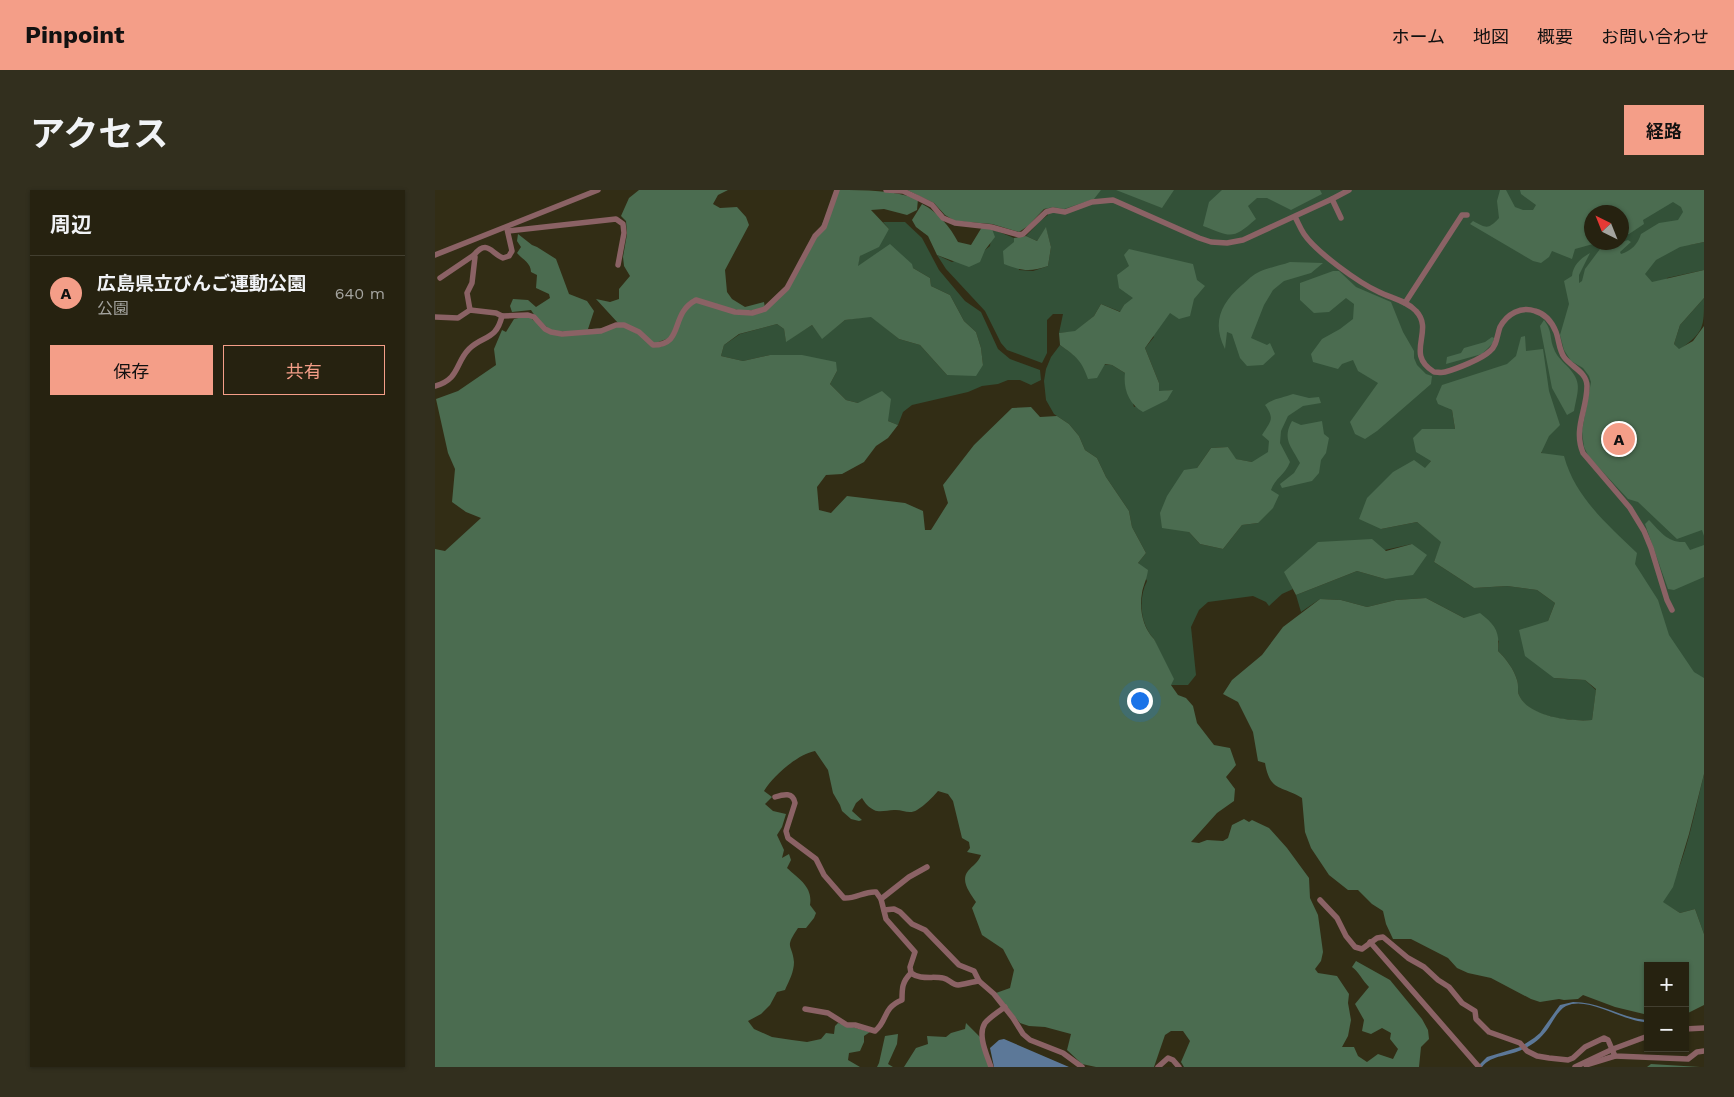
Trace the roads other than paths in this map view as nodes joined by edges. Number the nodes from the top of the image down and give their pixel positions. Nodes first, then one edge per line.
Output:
1 (598, 190) edge
2 (837, 190) edge
3 (886, 190) edge
4 (1349, 190) edge
5 (1332, 200) junction
6 (1467, 215) dead end
7 (1295, 217) junction
8 (1341, 218) dead end
9 (507, 229) junction
10 (435, 255) edge
11 (473, 255) junction
12 (618, 265) dead end
13 (441, 278) dead end
14 (1405, 303) junction
15 (470, 310) junction
16 (502, 316) junction
17 (435, 317) edge
18 (435, 386) edge
19 (1672, 610) dead end
20 (775, 797) dead end
21 (927, 867) dead end
22 (881, 900) junction
23 (1320, 900) dead end
24 (884, 910) junction
25 (1370, 942) junction
26 (911, 973) junction
27 (979, 981) junction
28 (1005, 1008) junction
29 (805, 1009) dead end
30 (1704, 1028) edge
31 (1689, 1029) edge
32 (1644, 1037) edge
33 (1613, 1048) junction
34 (1704, 1051) edge
35 (1615, 1056) junction
36 (991, 1067) edge
37 (1082, 1067) edge
38 (1158, 1067) edge
39 (1179, 1067) edge
40 (1479, 1067) edge
41 (1575, 1067) edge
42 (1581, 1067) edge

1 - 9 street
2 - 16 street
3 - 7 street
4 - 5 street
5 - 7 street
5 - 8 street
6 - 14 street
7 - 14 street
9 - 10 street
9 - 11 street
9 - 12 street
11 - 13 street
11 - 15 street
14 - 19 street
15 - 16 street
15 - 17 street
16 - 18 street
20 - 22 street
21 - 22 street
22 - 24 street
23 - 25 street
24 - 26 street
24 - 27 street
25 - 33 street
25 - 40 street
26 - 27 street
26 - 29 street
27 - 28 street
28 - 36 street
28 - 37 street
30 - 31 street
32 - 33 street
33 - 35 street
33 - 41 street
34 - 35 street
35 - 42 street
38 - 39 street

